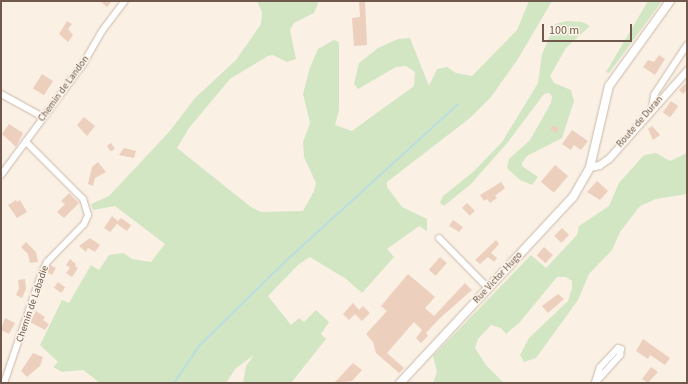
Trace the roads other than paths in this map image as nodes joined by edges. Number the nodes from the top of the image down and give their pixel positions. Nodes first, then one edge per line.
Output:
1 (126, 1) edge
2 (670, 1) edge
3 (687, 45) edge
4 (687, 70) edge
5 (1, 94) edge
6 (652, 108) junction
7 (43, 117) junction
8 (26, 142) junction
9 (590, 168) junction
10 (1, 175) edge
11 (439, 238) dead end
12 (488, 288) junction
13 (620, 355) dead end
14 (595, 382) edge
15 (4, 383) edge
16 (400, 383) edge

1 - 7 street, Chemin de Landon
2 - 9 main road, Rue Victor Hugo
3 - 6 street
4 - 6 street, Route de Duran
5 - 7 street
6 - 9 street, Route de Duran
7 - 8 street, Chemin de Landon
8 - 10 street, Chemin de Landon
8 - 15 street, Chemin de Labadie
9 - 12 main road, Rue Victor Hugo
11 - 12 street
12 - 16 main road, Rue Victor Hugo
13 - 14 street

